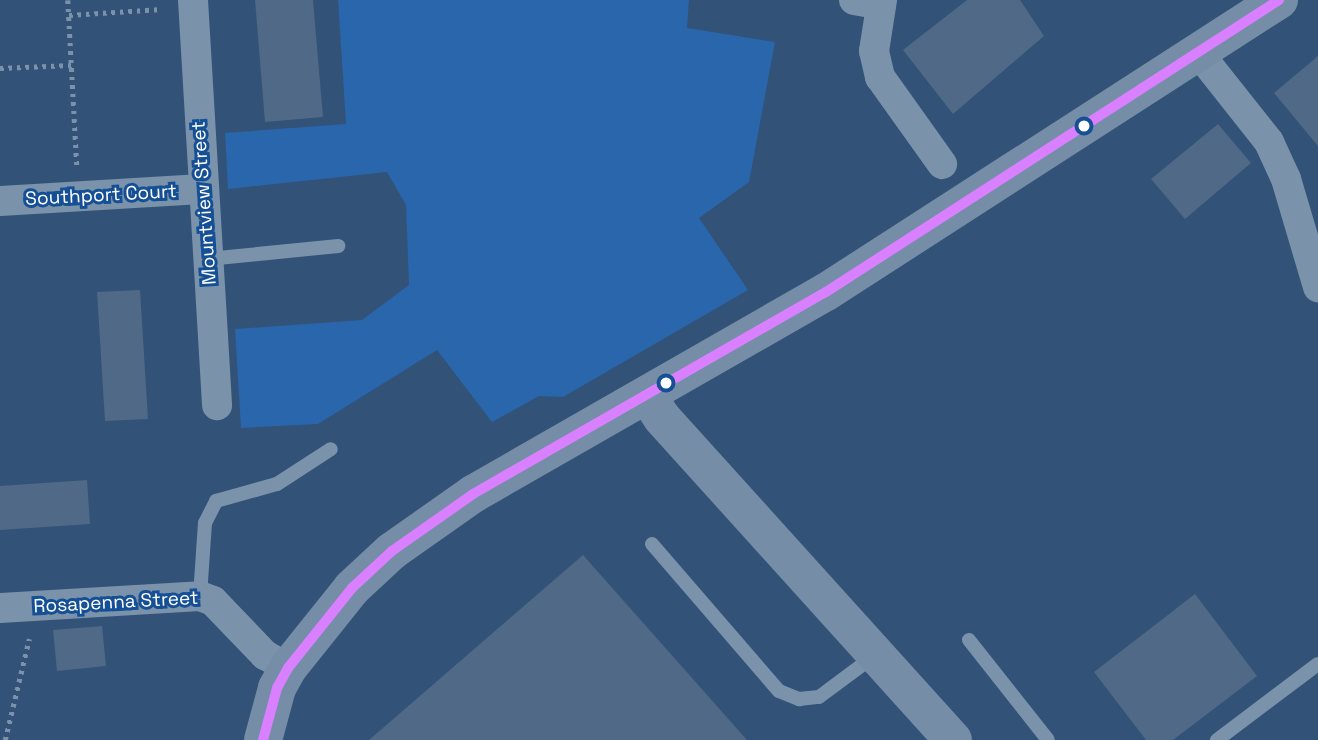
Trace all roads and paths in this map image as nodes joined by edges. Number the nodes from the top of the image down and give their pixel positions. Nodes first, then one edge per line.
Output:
1 (68, 0) edge
2 (1279, 0) edge
3 (872, 2) edge
4 (193, 3) edge
5 (69, 15) junction
6 (1197, 51) junction
7 (72, 65) junction
8 (0, 68) edge
9 (942, 164) dead end
10 (202, 189) junction
11 (78, 197) junction
12 (0, 201) edge
13 (338, 246) dead end
14 (208, 259) junction
15 (1318, 287) edge
16 (647, 395) junction
17 (217, 405) dead end
18 (331, 449) dead end
19 (652, 544) dead end
20 (200, 596) junction
21 (34, 606) junction
22 (0, 608) edge
23 (969, 640) dead end
24 (876, 656) junction
25 (1318, 664) edge
26 (288, 668) junction
27 (5, 740) edge
28 (262, 740) edge
29 (953, 740) edge
30 (1048, 740) edge
31 (1217, 740) edge

1 - 5 path
2 - 6 main road
3 - 9 street
4 - 5 path
4 - 10 street, Mountview Street
5 - 7 path
6 - 15 street
6 - 16 main road
7 - 8 path
7 - 11 path
10 - 11 street, Southport Court
10 - 14 street, Mountview Street
11 - 12 street, Southport Court
13 - 14 lane
14 - 17 street, Mountview Street
16 - 24 main road
16 - 26 main road
18 - 20 lane
19 - 24 lane
20 - 21 street, Rosapenna Street
20 - 26 street, Rosapenna Street
21 - 22 street, Rosapenna Street
21 - 27 path
23 - 30 lane
24 - 29 main road
25 - 31 lane
26 - 28 main road

